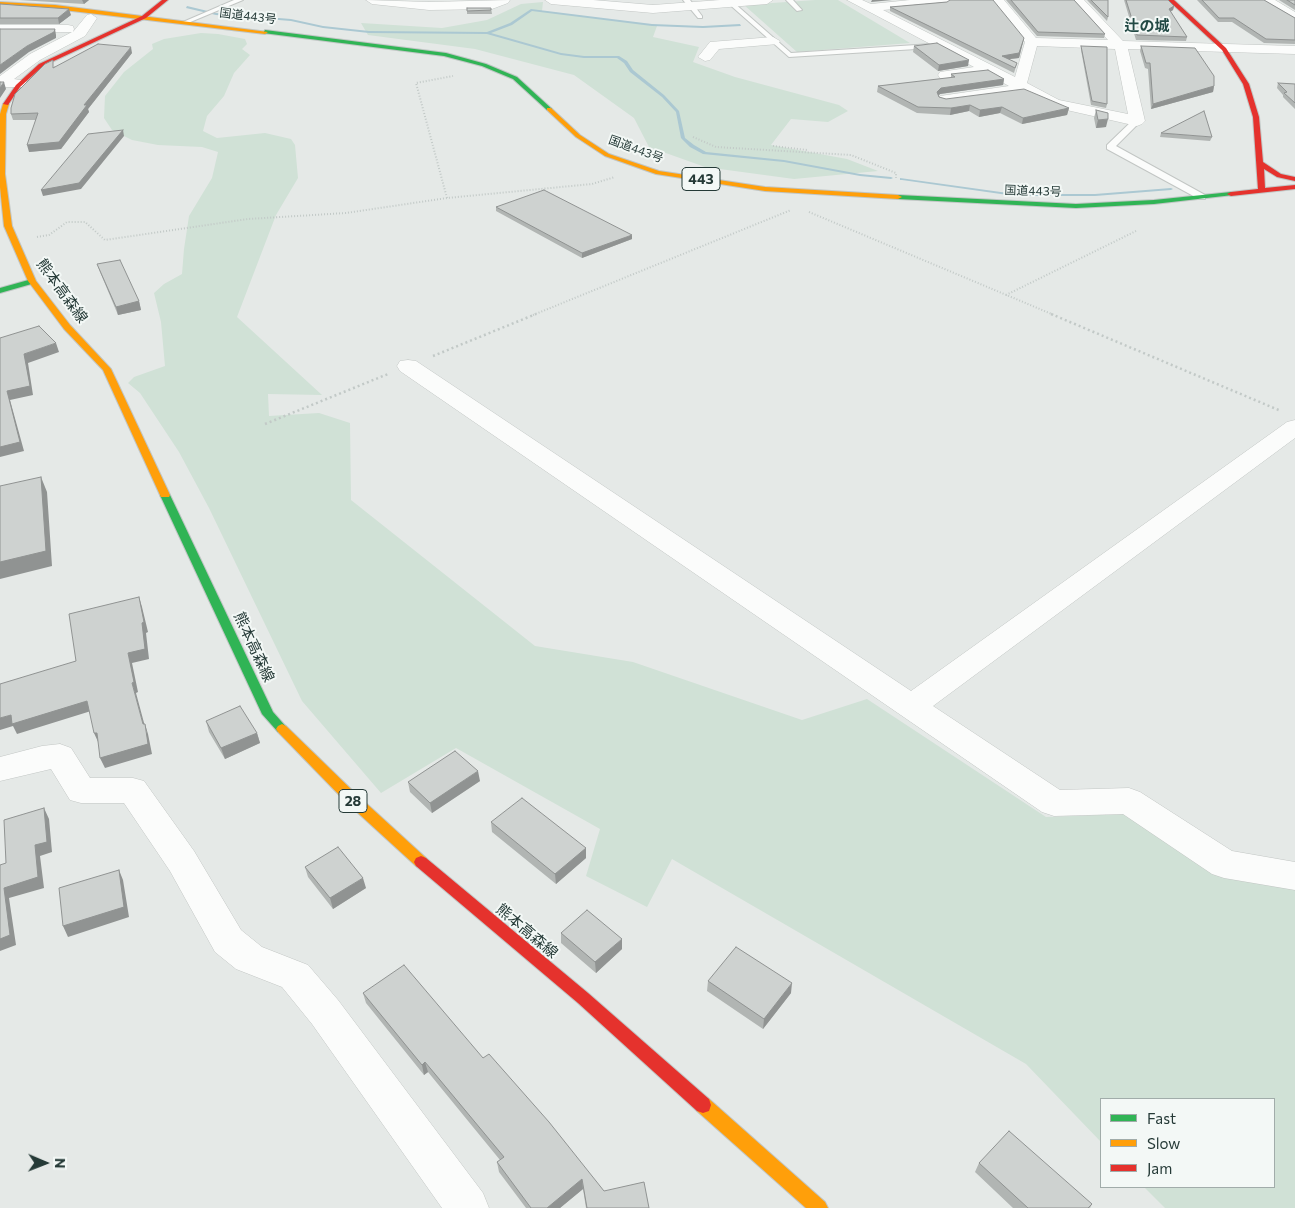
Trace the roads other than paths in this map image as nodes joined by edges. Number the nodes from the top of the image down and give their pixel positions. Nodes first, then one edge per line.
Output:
1 (165, 0) edge
2 (240, 0) edge
3 (372, 0) edge
4 (504, 0) edge
5 (551, 0) edge
6 (766, 0) edge
7 (789, 0) edge
8 (853, 0) edge
9 (946, 0) edge
10 (997, 0) edge
11 (1077, 0) edge
12 (1171, 0) edge
13 (1266, 0) edge
14 (927, 1) edge
15 (603, 2) edge
16 (430, 3) edge
17 (688, 3) edge
18 (731, 3) junction
19 (0, 4) edge
20 (869, 8) junction
21 (799, 10) dead end
22 (700, 16) dead end
23 (144, 17) junction
24 (1295, 17) edge
25 (186, 22) junction
26 (0, 29) edge
27 (773, 41) junction
28 (1032, 42) junction
29 (941, 45) junction
30 (1121, 46) junction
31 (1224, 49) junction
32 (1295, 50) edge
33 (704, 57) dead end
34 (989, 70) junction
35 (945, 75) edge
36 (21, 84) junction
37 (1022, 87) junction
38 (944, 98) edge
39 (3, 102) edge
40 (1137, 121) junction
41 (1260, 163) junction
42 (1295, 179) edge
43 (1295, 187) edge
44 (1262, 190) junction
45 (1202, 197) junction
46 (32, 281) junction
47 (0, 291) edge
48 (408, 366) road end
49 (1290, 420) edge
50 (912, 706) junction
51 (0, 769) edge
52 (1295, 876) edge
53 (468, 1208) edge
54 (819, 1208) edge

1 - 23 main road, 熊本高森線 / 28
2 - 25 lane
3 - 16 street
4 - 16 street
5 - 15 street
6 - 18 street
7 - 21 lane
8 - 20 street
9 - 14 street
10 - 28 street
11 - 30 street
12 - 31 main road
13 - 24 street
14 - 20 street
15 - 17 street
17 - 18 street
17 - 22 lane
18 - 27 lane
19 - 23 main road, 国道443号 / 443
20 - 29 street
23 - 25 main road, 国道443号 / 443
23 - 36 main road, 熊本高森線 / 28
25 - 45 main road, 国道443号 / 443
26 - 36 street
27 - 29 lane
27 - 33 street
28 - 30 street
28 - 37 street
29 - 34 street
30 - 31 street
30 - 40 street
31 - 32 street
31 - 41 main road
34 - 35 street
34 - 37 street
36 - 39 main road, 熊本高森線 / 28
37 - 38 street
37 - 40 street
39 - 46 main road, 熊本高森線 / 28
40 - 45 lane
41 - 42 main road
41 - 44 main road
43 - 44 main road, 国道443号 / 443
44 - 45 main road, 国道443号 / 443
46 - 47 main road
46 - 54 main road, 熊本高森線 / 28
48 - 50 street
49 - 50 street
50 - 52 street
51 - 53 street

